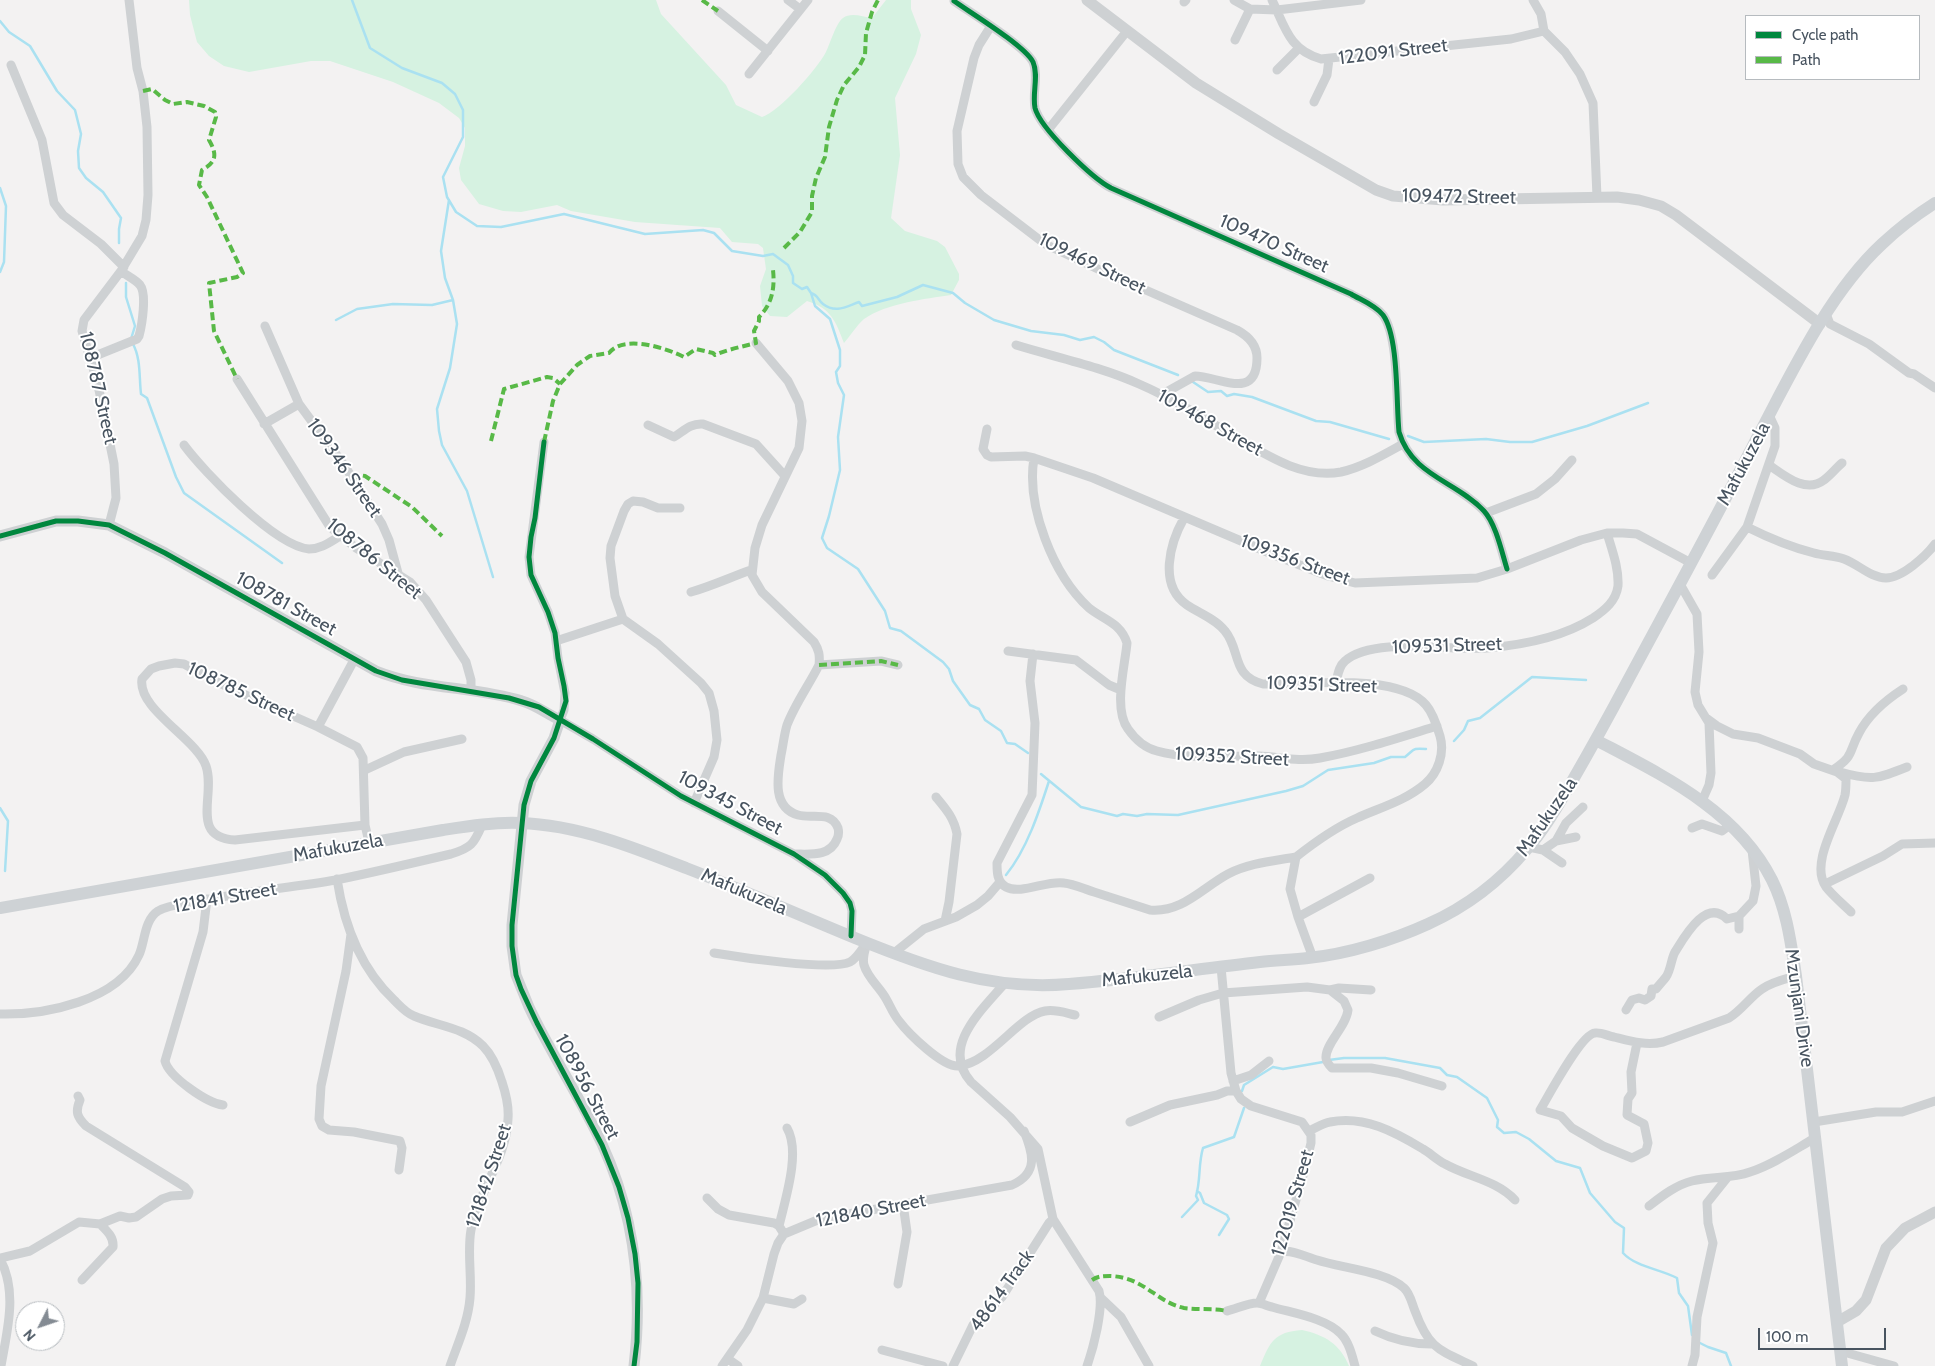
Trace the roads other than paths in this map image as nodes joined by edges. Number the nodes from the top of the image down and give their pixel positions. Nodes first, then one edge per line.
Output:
1 (129, 0) edge
2 (788, 0) edge
3 (808, 0) edge
4 (1087, 0) edge
5 (1234, 0) edge
6 (1272, 0) edge
7 (1361, 0) edge
8 (1533, 0) edge
9 (954, 1) edge
10 (1250, 8) junction
11 (800, 9) junction
12 (1277, 10) junction
13 (718, 11) dead end
14 (991, 26) junction
15 (1544, 31) junction
16 (1127, 32) junction
17 (1235, 40) dead end
18 (1298, 49) junction
19 (768, 51) junction
20 (1329, 59) junction
21 (11, 65) dead end
22 (1277, 70) dead end
23 (749, 74) dead end
24 (1314, 102) dead end
25 (1048, 130) junction
26 (1596, 197) junction
27 (1935, 203) edge
28 (122, 269) junction
29 (1823, 319) junction
30 (265, 326) dead end
31 (756, 344) dead end
32 (1016, 345) dead end
33 (90, 358) junction
34 (237, 379) dead end
35 (1935, 388) edge
36 (1161, 394) junction
37 (299, 404) junction
38 (1769, 415) junction
39 (264, 424) junction
40 (648, 425) dead end
41 (987, 429) dead end
42 (544, 442) dead end
43 (184, 444) dead end
44 (1402, 444) junction
45 (1034, 458) junction
46 (1572, 460) dead end
47 (1842, 463) dead end
48 (1770, 465) junction
49 (785, 476) junction
50 (680, 508) dead end
51 (1486, 513) junction
52 (1184, 518) junction
53 (109, 525) junction
54 (1747, 527) junction
55 (1608, 533) junction
56 (0, 536) edge
57 (340, 536) junction
58 (1935, 544) edge
59 (1691, 563) junction
60 (1507, 569) junction
61 (751, 570) junction
62 (398, 573) junction
63 (1712, 575) dead end
64 (1680, 584) junction
65 (691, 592) dead end
66 (623, 619) junction
67 (556, 641) junction
68 (1008, 651) dead end
69 (1033, 654) junction
70 (354, 660) junction
71 (819, 665) junction
72 (898, 665) dead end
73 (1336, 682) junction
74 (1903, 689) dead end
75 (470, 690) junction
76 (1121, 690) junction
77 (1706, 718) junction
78 (560, 720) junction
79 (1437, 726) junction
80 (318, 727) junction
81 (462, 739) dead end
82 (1596, 740) junction
83 (1907, 767) dead end
84 (365, 770) junction
85 (1833, 770) junction
86 (936, 798) dead end
87 (1702, 802) junction
88 (694, 803) junction
89 (1583, 806) dead end
90 (523, 823) junction
91 (482, 824) junction
92 (1730, 824) junction
93 (365, 825) junction
94 (1692, 828) dead end
95 (1576, 837) dead end
96 (1556, 841) junction
97 (370, 842) junction
98 (1935, 843) edge
99 (1530, 847) junction
100 (1544, 850) junction
101 (1752, 850) junction
102 (794, 854) junction
103 (1296, 857) junction
104 (1562, 863) dead end
105 (1370, 878) dead end
106 (337, 880) junction
107 (1000, 882) junction
108 (1825, 884) junction
109 (207, 899) junction
110 (0, 908) edge
111 (1851, 912) dead end
112 (1738, 916) junction
113 (1298, 917) junction
114 (945, 920) junction
115 (1739, 929) dead end
116 (351, 934) junction
117 (851, 936) junction
118 (867, 943) junction
119 (894, 953) junction
120 (714, 954) dead end
121 (1313, 958) junction
122 (1221, 967) junction
123 (1796, 976) junction
124 (1004, 984) junction
125 (1330, 990) junction
126 (1371, 990) dead end
127 (1223, 993) junction
128 (1626, 1010) dead end
129 (0, 1014) edge
130 (1075, 1015) dead end
131 (1159, 1017) dead end
132 (1637, 1042) junction
133 (1269, 1061) dead end
134 (961, 1065) junction
135 (1233, 1081) junction
136 (1442, 1086) dead end
137 (1236, 1091) junction
138 (78, 1096) dead end
139 (1935, 1101) edge
140 (223, 1105) dead end
141 (1130, 1122) dead end
142 (1814, 1122) junction
143 (787, 1128) dead end
144 (1309, 1131) junction
145 (1024, 1132) junction
146 (1816, 1138) junction
147 (399, 1170) dead end
148 (1726, 1178) junction
149 (707, 1198) dead end
150 (1515, 1200) dead end
151 (903, 1204) junction
152 (1649, 1206) dead end
153 (1935, 1212) edge
154 (1053, 1219) junction
155 (100, 1224) junction
156 (782, 1230) junction
157 (1281, 1252) junction
158 (0, 1259) edge
159 (82, 1280) dead end
160 (898, 1284) dead end
161 (763, 1298) junction
162 (802, 1298) dead end
163 (1101, 1298) junction
164 (1259, 1303) junction
165 (1227, 1311) dead end
166 (1836, 1322) junction
167 (1375, 1331) dead end
168 (1431, 1344) junction
169 (882, 1350) dead end
170 (1840, 1350) junction
171 (725, 1362) edge
172 (1, 1366) edge
173 (450, 1366) edge
174 (634, 1366) edge
175 (738, 1366) edge
176 (942, 1366) edge
177 (953, 1366) edge
178 (1087, 1366) edge
179 (1149, 1366) edge
180 (1355, 1366) edge
181 (1473, 1366) edge
182 (1692, 1366) edge
183 (1842, 1366) edge
184 (1894, 1366) edge

1 - 28 street, 108787 Street
2 - 11 street
3 - 11 street
4 - 16 street, 109472 Street
5 - 10 street
6 - 12 street
7 - 12 street
8 - 15 street
9 - 14 street, 109470 Street
10 - 12 street
10 - 17 street
11 - 19 street
12 - 18 street
13 - 19 street
14 - 25 street, 109470 Street
14 - 36 street, 109469 Street
15 - 20 street, 122091 Street
15 - 26 street
16 - 25 street
16 - 26 street, 109472 Street
18 - 20 street, 122091 Street
18 - 22 street
19 - 23 street
20 - 24 street
21 - 28 street
25 - 44 street, 109470 Street
26 - 29 street, 109472 Street
27 - 29 main road, Mafukuzela
28 - 33 street, 108787 Street
28 - 33 street
29 - 35 street
29 - 38 main road, Mafukuzela
30 - 37 street
31 - 49 street
32 - 36 street, 109468 Street
33 - 53 street, 108787 Street
34 - 39 street, 108786 Street
36 - 44 street, 109468 Street
37 - 39 street, 109346 Street
37 - 62 street, 109346 Street
38 - 48 street
38 - 59 main road, Mafukuzela
39 - 57 street, 108786 Street
40 - 49 street
41 - 45 street, 109356 Street
42 - 67 street
43 - 57 street
44 - 51 street
45 - 52 street, 109356 Street
45 - 76 street, 109352 Street
46 - 51 street
47 - 48 street
48 - 54 street
49 - 61 street
50 - 66 street
51 - 60 street
52 - 60 street, 109356 Street
52 - 73 street, 109351 Street
53 - 56 street, 108781 Street
53 - 70 street, 108781 Street
54 - 58 street
54 - 63 street
55 - 59 street, 109356 Street
55 - 60 street, 109356 Street
55 - 73 street, 109531 Street
57 - 62 street, 108786 Street
59 - 64 main road, Mafukuzela
61 - 65 street
61 - 71 street
62 - 75 street, 108786 Street
64 - 77 street
64 - 82 main road, Mafukuzela
66 - 67 street
66 - 88 street
67 - 78 street
68 - 69 street
69 - 76 street
69 - 107 street
70 - 75 street, 108781 Street
70 - 80 street, 108785 Street
71 - 72 street
71 - 102 street, 109345 Street
73 - 79 street, 109351 Street
74 - 85 street
75 - 78 street, 108781 Street
76 - 79 street, 109352 Street
77 - 85 street
77 - 87 street
78 - 88 street, 109345 Street
78 - 90 street, 108956 Street
79 - 103 street, 109351 Street
80 - 84 street, 108785 Street
80 - 93 street, 108785 Street
81 - 84 street
82 - 87 main road, Mzunjani Drive
82 - 99 main road, Mafukuzela
83 - 85 street
84 - 93 street, 108785 Street
85 - 108 street
86 - 114 street
87 - 92 main road, Mzunjani Drive
88 - 102 street, 109345 Street
89 - 96 street
90 - 91 main road, Mafukuzela
90 - 117 main road, Mafukuzela
90 - 174 street, 108956 Street
91 - 97 main road, Mafukuzela
91 - 106 street, 121841 Street
92 - 94 street
92 - 101 main road, Mzunjani Drive
93 - 97 street, 108785 Street
95 - 96 street
96 - 100 street
97 - 110 main road, Mafukuzela
98 - 108 street
99 - 100 street
99 - 121 main road, Mafukuzela
100 - 104 street
101 - 112 street
101 - 123 main road, Mzunjani Drive
102 - 117 street, 109345 Street
103 - 107 street
103 - 113 street
105 - 113 street
106 - 109 street, 121841 Street
106 - 116 street, 121842 Street
107 - 114 street
108 - 111 street
109 - 129 street, 121841 Street
109 - 140 street
112 - 115 street
112 - 128 street
113 - 121 street
114 - 119 street
116 - 147 street
116 - 173 street, 121842 Street
117 - 118 main road, Mafukuzela
118 - 119 main road, Mafukuzela
118 - 120 street
118 - 134 street
119 - 124 main road, Mafukuzela
121 - 122 main road, Mafukuzela
122 - 124 main road, Mafukuzela
122 - 127 street
123 - 132 street
123 - 142 main road, Mzunjani Drive
124 - 134 street
125 - 126 street
125 - 127 street
125 - 136 street
127 - 131 street
127 - 135 street
130 - 134 street
132 - 132 street
133 - 135 street
134 - 145 street
135 - 137 street
137 - 141 street
137 - 144 street, 122019 Street
138 - 155 street
139 - 142 street
142 - 146 main road, Mzunjani Drive
143 - 156 street
144 - 150 street
144 - 157 street, 122019 Street
145 - 151 street, 121840 Street
145 - 154 street
146 - 148 street
146 - 166 main road, Mzunjani Drive
148 - 152 street
148 - 182 street
149 - 156 street
151 - 156 street, 121840 Street
151 - 160 street
153 - 166 street
154 - 163 street
154 - 177 street, 48614 Track
155 - 158 street
155 - 159 street
156 - 161 street
157 - 164 street, 122019 Street
157 - 168 street
158 - 172 street
161 - 162 street
161 - 171 street
163 - 178 street
163 - 179 street
164 - 165 street
164 - 180 street
166 - 170 main road, Mzunjani Drive
167 - 168 street
168 - 181 street
169 - 176 street
170 - 183 main road, Mzunjani Drive
170 - 184 street
171 - 175 street

